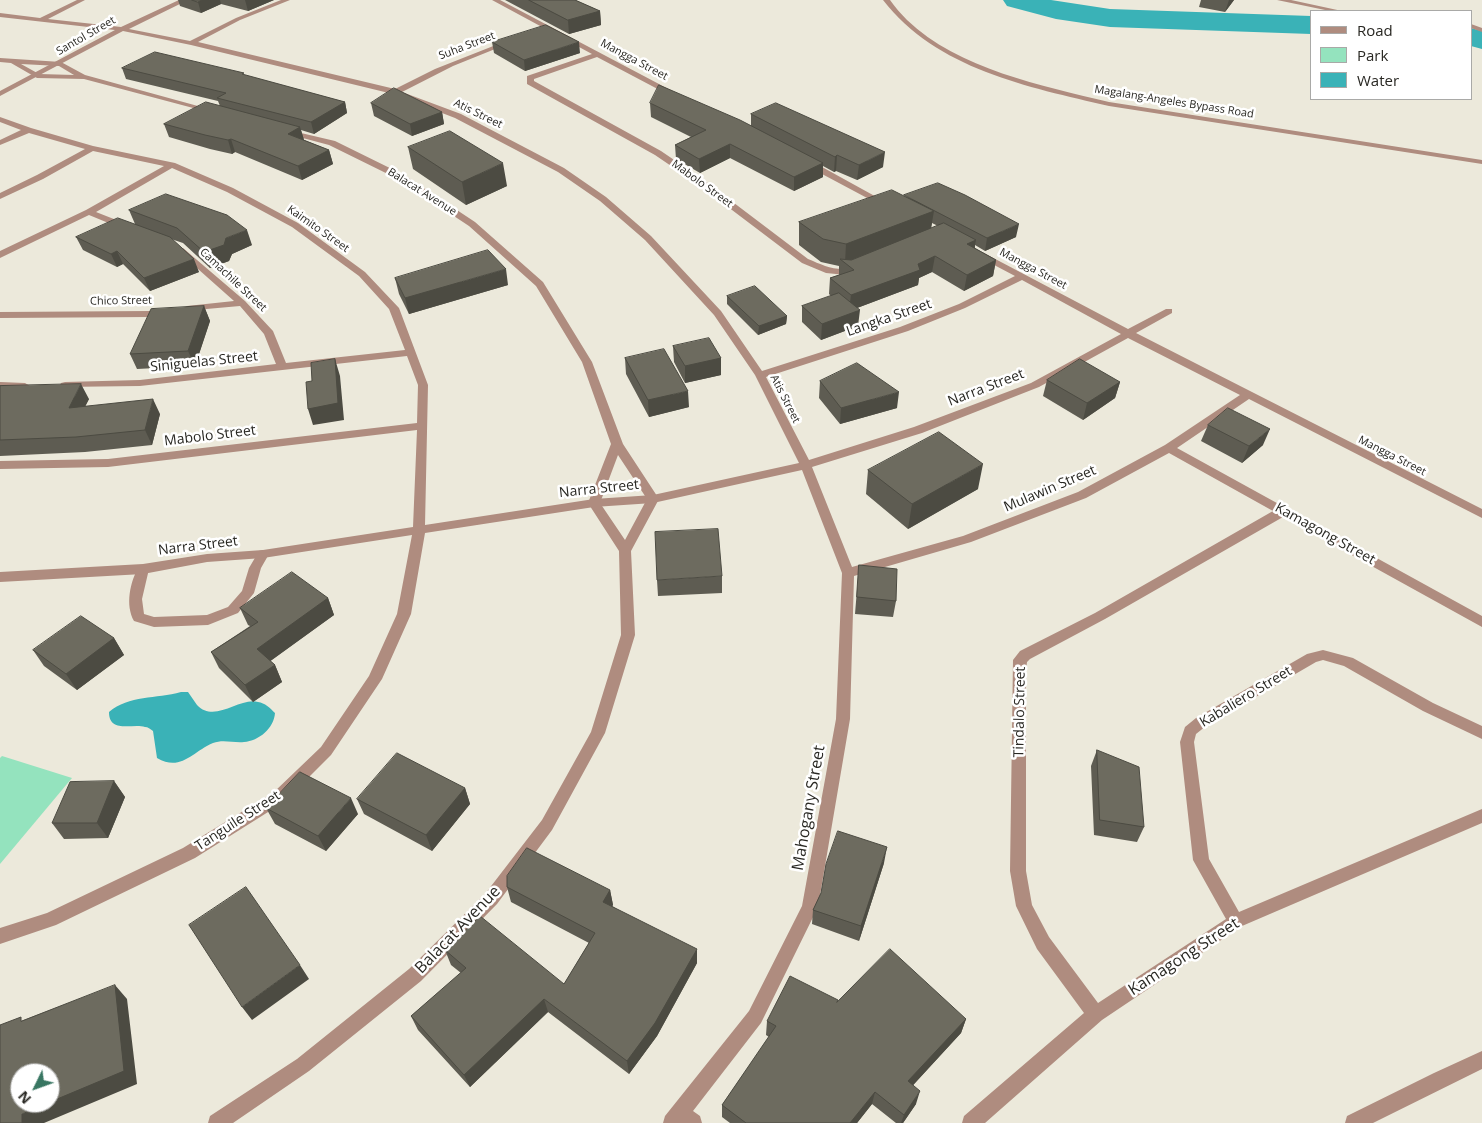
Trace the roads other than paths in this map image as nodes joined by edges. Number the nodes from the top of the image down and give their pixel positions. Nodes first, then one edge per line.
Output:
1 (82, 0) edge
2 (185, 0) edge
3 (287, 0) edge
4 (495, 0) edge
5 (886, 0) edge
6 (1280, 0) edge
7 (1334, 10) edge
8 (0, 14) edge
9 (42, 19) junction
10 (121, 30) junction
11 (515, 40) edge
12 (191, 43) junction
13 (598, 54) junction
14 (0, 60) edge
15 (15, 63) junction
16 (61, 64) junction
17 (37, 76) junction
18 (84, 77) junction
19 (396, 92) junction
20 (0, 94) edge
21 (678, 96) edge
22 (225, 114) edge
23 (0, 119) edge
24 (279, 128) edge
25 (28, 130) junction
26 (0, 143) edge
27 (92, 148) junction
28 (801, 160) edge
29 (1482, 162) edge
30 (172, 165) junction
31 (0, 196) edge
32 (899, 211) edge
33 (89, 212) junction
34 (134, 230) edge
35 (179, 247) edge
36 (975, 251) edge
37 (0, 255) edge
38 (864, 265) edge
39 (1023, 276) junction
40 (242, 303) junction
41 (1169, 310) dead end
42 (0, 315) edge
43 (1129, 334) junction
44 (411, 352) junction
45 (282, 367) junction
46 (760, 375) junction
47 (0, 385) edge
48 (1248, 395) junction
49 (424, 426) junction
50 (617, 444) junction
51 (1168, 448) junction
52 (0, 465) edge
53 (806, 465) junction
54 (653, 499) junction
55 (594, 503) junction
56 (1284, 511) junction
57 (1482, 514) edge
58 (420, 531) junction
59 (625, 551) junction
60 (263, 554) junction
61 (143, 569) junction
62 (848, 573) junction
63 (0, 577) edge
64 (1482, 622) edge
65 (1482, 733) edge
66 (1482, 816) edge
67 (1236, 921) junction
68 (0, 936) edge
69 (1096, 1014) junction
70 (1482, 1060) edge
71 (682, 1120) edge
72 (217, 1123) edge
73 (971, 1123) edge
74 (1354, 1123) edge

1 - 9 street
2 - 10 street, Santol Street
3 - 12 street
4 - 13 street, Mangga Street
5 - 29 street, Magalang-Angeles Bypass Road
6 - 7 street
8 - 9 street, Atis Street
9 - 10 street, Atis Street
10 - 12 street, Atis Street
10 - 16 street, Santol Street
11 - 19 street, Suha Street
12 - 19 street, Atis Street
13 - 21 street, Mangga Street
13 - 38 street, Mabolo Street
14 - 15 street
15 - 16 street
15 - 17 street
16 - 17 street, Santol Street
16 - 18 street
17 - 18 street
17 - 20 street, Santol Street
18 - 22 street
19 - 46 street, Atis Street
23 - 25 street, Kaimito Street
24 - 50 street, Balacat Avenue
25 - 26 street
25 - 27 street, Kaimito Street
27 - 30 street, Kaimito Street
27 - 31 street
28 - 32 street
30 - 33 street
30 - 44 street, Kaimito Street
33 - 34 street
33 - 37 street
35 - 40 street, Camachile Street
36 - 39 street, Mangga Street
39 - 43 street, Mangga Street
39 - 46 street, Langka Street
40 - 42 street, Chico Street
40 - 45 street, Camachile Street
41 - 43 street, Narra Street
43 - 48 street, Mangga Street
43 - 53 street, Narra Street
44 - 45 street, Siniguelas Street
44 - 49 street, Kaimito Street
45 - 47 street, Siniguelas Street
46 - 53 street, Atis Street
48 - 51 street, Mulawin Street
48 - 57 street, Mangga Street
49 - 52 street, Mabolo Street
49 - 58 street, Kaimito Street
50 - 54 street, Balacat Avenue
50 - 55 street
51 - 56 street, Kamagong Street
51 - 62 street, Mulawin Street
53 - 54 street, Narra Street
53 - 62 street, Mahogany Street
54 - 55 street, Narra Street
54 - 59 street
55 - 58 street, Narra Street
55 - 59 street
56 - 64 street, Kamagong Street
56 - 69 street, Tindalo Street
58 - 60 street, Narra Street
58 - 68 street, Tanguile Street
59 - 72 street, Balacat Avenue
60 - 61 street, Narra Street
60 - 61 street
61 - 63 street, Narra Street
62 - 71 street, Mahogany Street
65 - 67 street, Kabaliero Street
66 - 67 street, Kamagong Street
67 - 69 street, Kamagong Street
69 - 73 street, Kamagong Street
70 - 74 street

